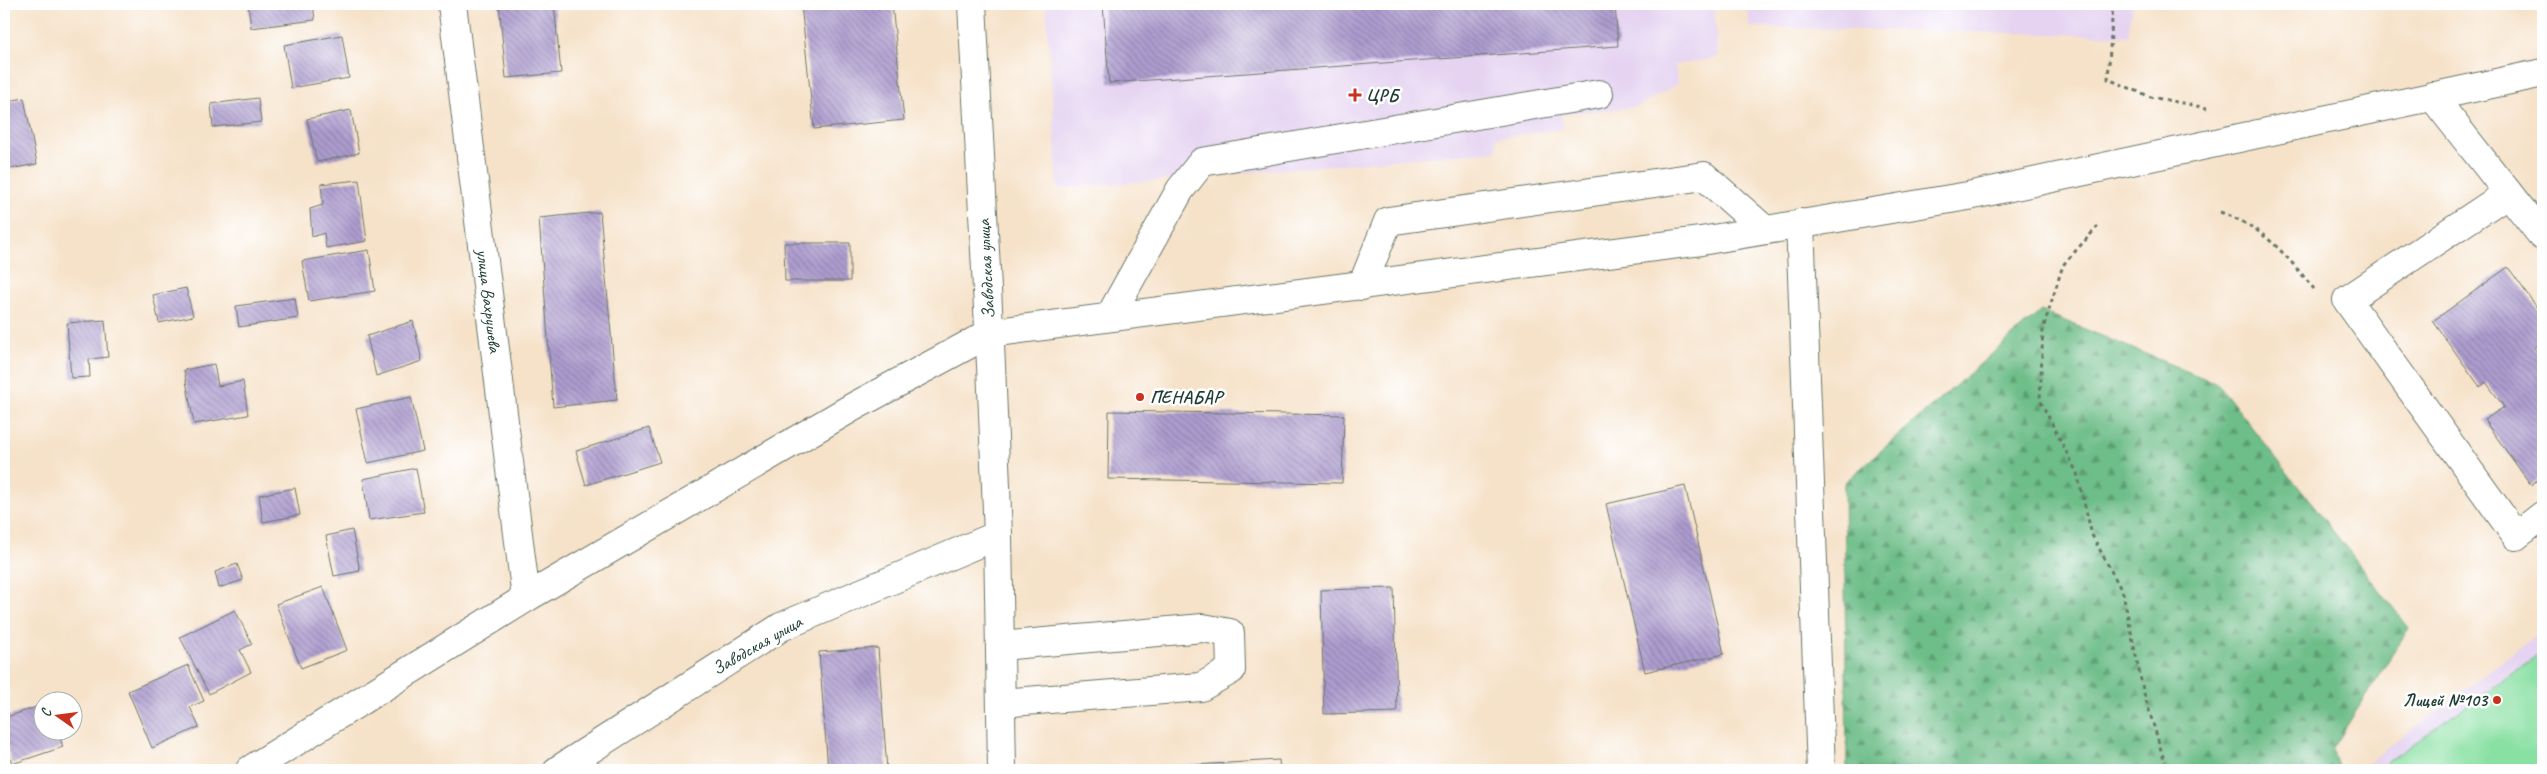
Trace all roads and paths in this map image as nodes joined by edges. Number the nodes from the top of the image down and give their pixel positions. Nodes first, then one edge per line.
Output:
1 (452, 4) edge
2 (972, 4) edge
3 (2113, 4) edge
4 (2543, 73) edge
5 (1599, 94) dead end
6 (2432, 96) junction
7 (2211, 109) dead end
8 (2508, 193) junction
9 (2220, 212) dead end
10 (1800, 223) junction
11 (2098, 226) dead end
12 (1765, 230) junction
13 (2543, 236) edge
14 (1362, 286) junction
15 (2347, 300) junction
16 (1110, 316) junction
17 (990, 333) junction
18 (2543, 514) edge
19 (998, 535) junction
20 (526, 598) junction
21 (1000, 646) junction
22 (1001, 703) junction
23 (250, 770) edge
24 (558, 770) edge
25 (1002, 770) edge
26 (1821, 770) edge
27 (2167, 770) edge

1 - 20 street, улица Вахрушева
2 - 17 street, Заводская улица
3 - 7 path
4 - 6 street
5 - 16 street
6 - 8 street
6 - 10 street
8 - 13 street
8 - 15 street
9 - 15 path
10 - 12 street
10 - 26 street
11 - 27 path
12 - 14 street
12 - 14 street
14 - 16 street
15 - 18 street
16 - 17 street
17 - 19 street, Заводская улица
17 - 20 street
19 - 21 street, Заводская улица
19 - 24 street, Заводская улица
20 - 23 street
21 - 22 street, Заводская улица
21 - 22 street
22 - 25 street, Заводская улица

